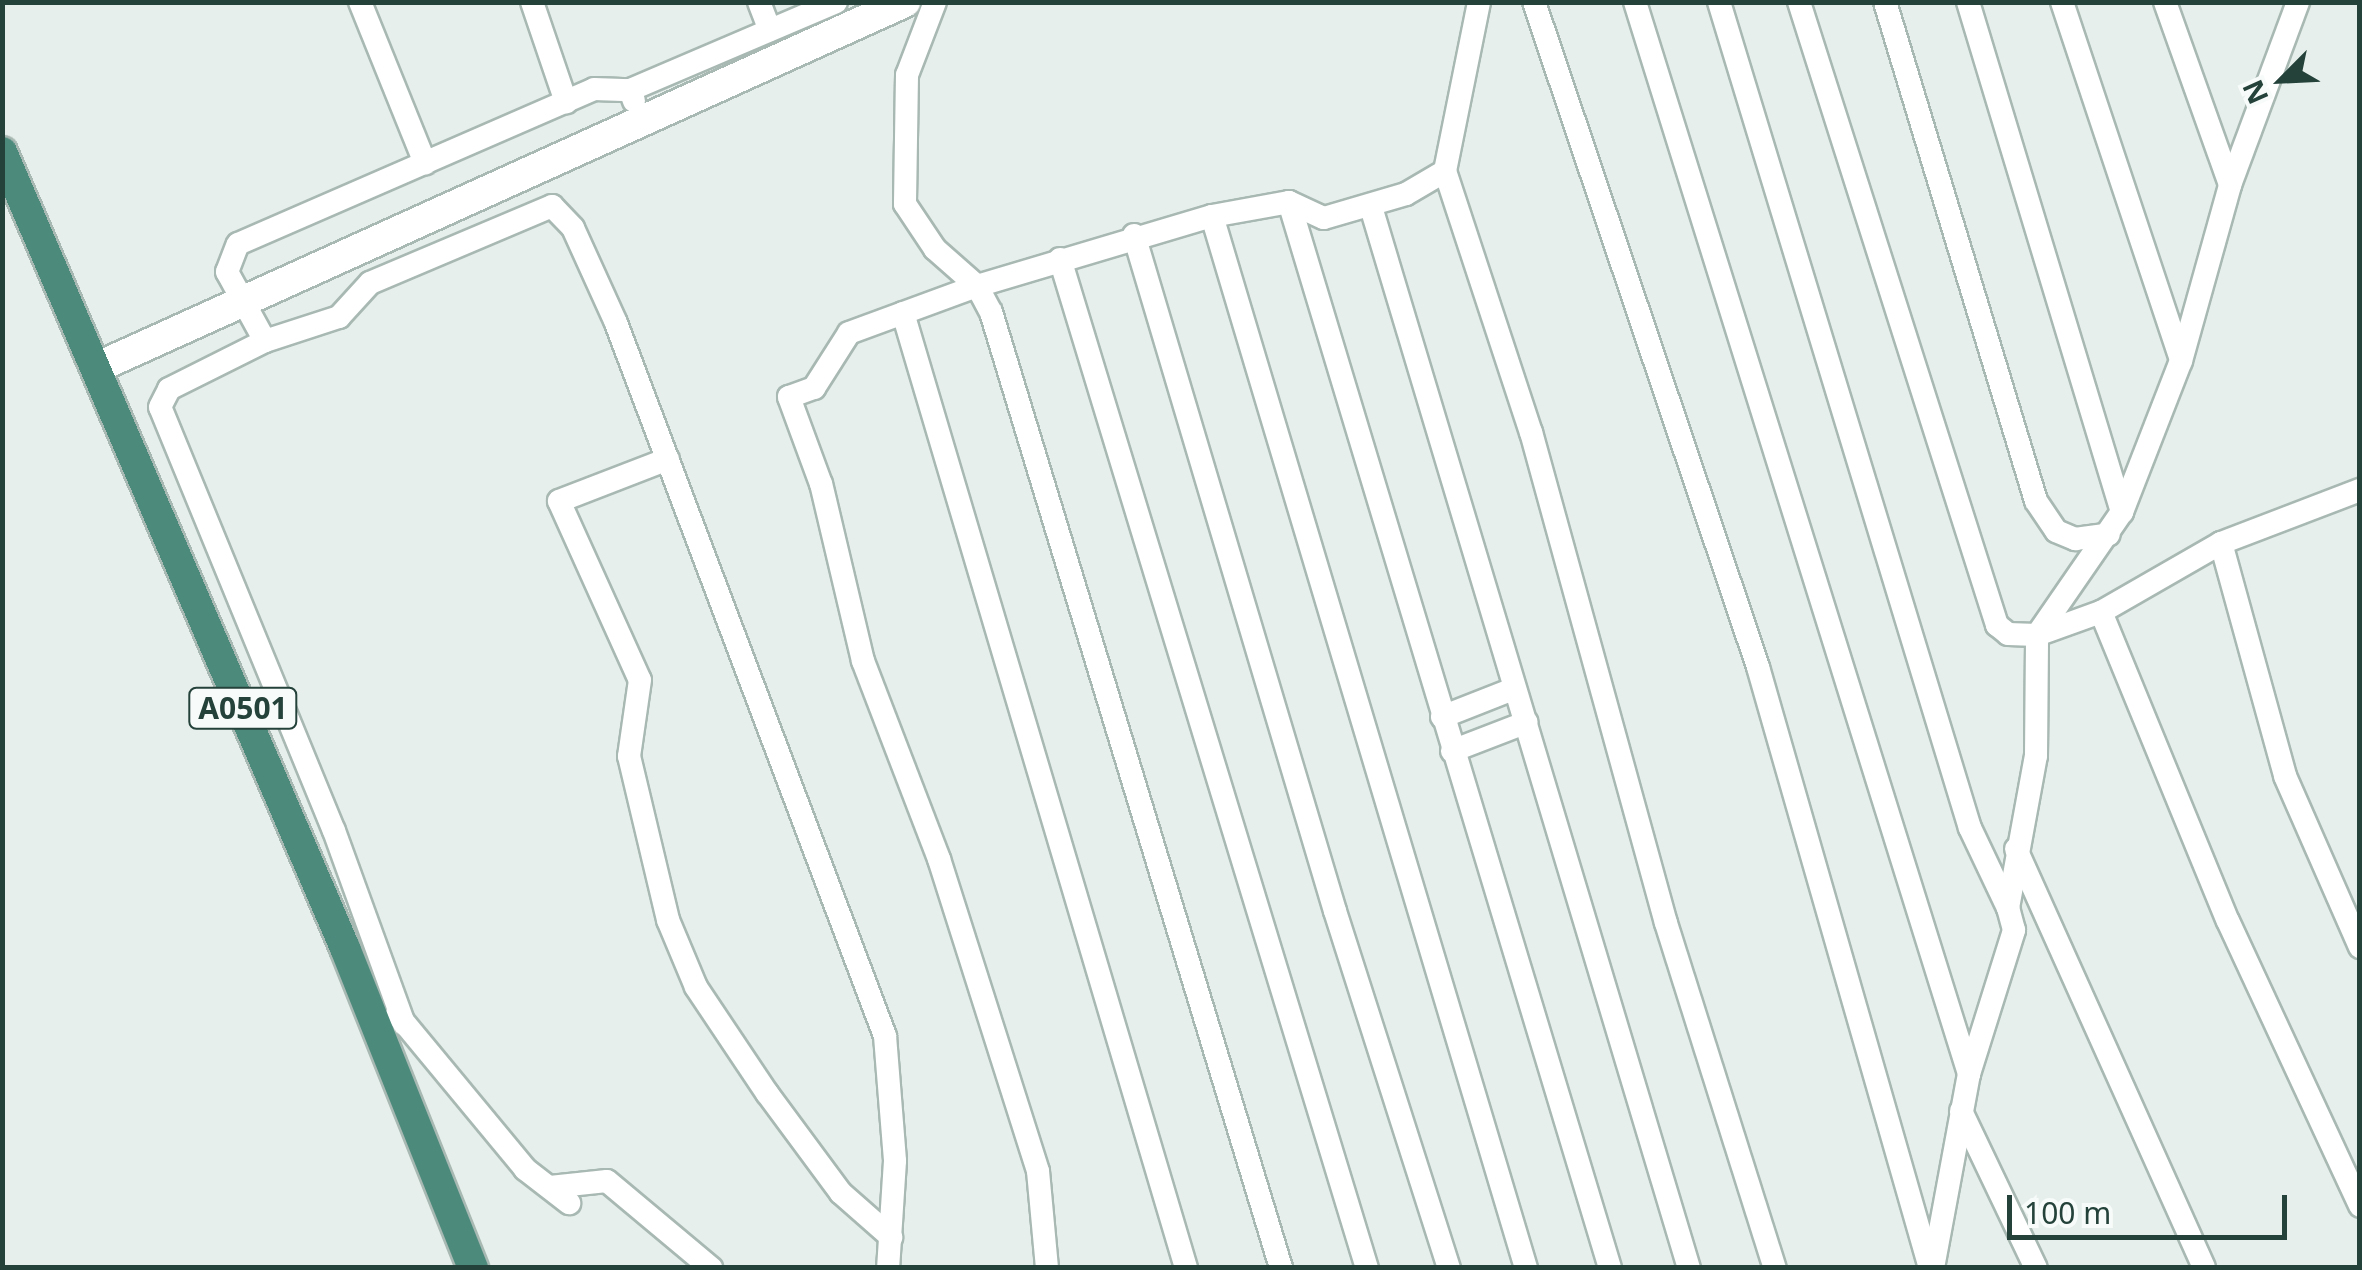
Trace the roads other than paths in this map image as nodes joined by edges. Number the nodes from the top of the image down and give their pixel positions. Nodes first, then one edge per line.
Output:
1 (360, 2) edge
2 (532, 2) edge
3 (760, 2) edge
4 (836, 2) edge
5 (905, 2) edge
6 (935, 2) edge
7 (1479, 2) edge
8 (1534, 2) edge
9 (1635, 2) edge
10 (1719, 2) edge
11 (1799, 2) edge
12 (1885, 2) edge
13 (1968, 2) edge
14 (2062, 2) edge
15 (2165, 2) edge
16 (2298, 2) edge
17 (770, 30) junction
18 (566, 102) junction
19 (636, 104) junction
20 (2, 152) edge
21 (425, 163) junction
22 (1445, 171) junction
23 (2230, 185) junction
24 (1289, 202) junction
25 (1370, 207) junction
26 (1212, 216) junction
27 (1134, 236) junction
28 (1060, 259) junction
29 (977, 286) junction
30 (240, 300) junction
31 (903, 314) junction
32 (265, 341) junction
33 (2181, 361) junction
34 (98, 366) junction
35 (174, 448) junction
36 (134, 452) junction
37 (668, 459) junction
38 (2360, 490) edge
39 (2122, 512) junction
40 (2109, 534) junction
41 (2221, 543) junction
42 (2102, 612) junction
43 (2037, 635) junction
44 (262, 657) junction
45 (227, 670) junction
46 (1513, 689) junction
47 (1442, 716) junction
48 (1527, 722) junction
49 (1452, 751) junction
50 (325, 808) junction
51 (291, 821) junction
52 (2016, 849) junction
53 (2008, 908) junction
54 (346, 948) junction
55 (2360, 948) edge
56 (404, 1024) junction
57 (1969, 1074) junction
58 (1961, 1111) junction
59 (550, 1187) junction
60 (569, 1202) dead end
61 (2360, 1206) edge
62 (891, 1237) junction
63 (474, 1268) edge
64 (711, 1268) edge
65 (888, 1268) edge
66 (1047, 1268) edge
67 (1186, 1268) edge
68 (1281, 1268) edge
69 (1367, 1268) edge
70 (1449, 1268) edge
71 (1526, 1268) edge
72 (1610, 1268) edge
73 (1689, 1268) edge
74 (1775, 1268) edge
75 (1932, 1268) edge
76 (2036, 1268) edge
77 (2204, 1268) edge

1 - 21 street
2 - 18 street
3 - 17 street
4 - 17 street
5 - 19 main road
6 - 29 street
7 - 22 street
8 - 75 street
9 - 57 street
10 - 53 street
11 - 43 street
12 - 40 street
13 - 39 street
14 - 33 street
15 - 23 street
16 - 23 street
17 - 19 street
18 - 19 street
18 - 21 street
19 - 30 main road
20 - 34 highway, A0501
21 - 30 street
22 - 25 street
22 - 74 street
23 - 33 street
24 - 25 street
24 - 26 street
24 - 47 street
25 - 46 street
26 - 27 street
26 - 71 street
27 - 28 street
27 - 70 street
28 - 29 street
28 - 69 street
29 - 31 street
29 - 68 street
30 - 32 street
30 - 34 main road
31 - 66 street
31 - 67 street
32 - 35 street
32 - 37 street
33 - 39 street
34 - 36 highway, A0501
35 - 36 street
35 - 44 street
36 - 45 highway, A0501
37 - 62 street
37 - 62 street
38 - 41 street
39 - 40 street
40 - 43 street
41 - 42 street
41 - 55 street
42 - 43 street
42 - 61 street
43 - 52 street
44 - 45 street
44 - 50 street
45 - 51 highway, A0501
46 - 47 street
46 - 48 street
47 - 49 street
48 - 49 street
48 - 73 street
49 - 72 street
50 - 51 street
50 - 56 street
51 - 54 highway, A0501
52 - 53 street
52 - 77 street
53 - 57 street
54 - 56 street
54 - 63 highway, A0501
56 - 59 street
57 - 58 street
58 - 75 street
58 - 76 street
59 - 60 street
59 - 64 street
62 - 65 street

